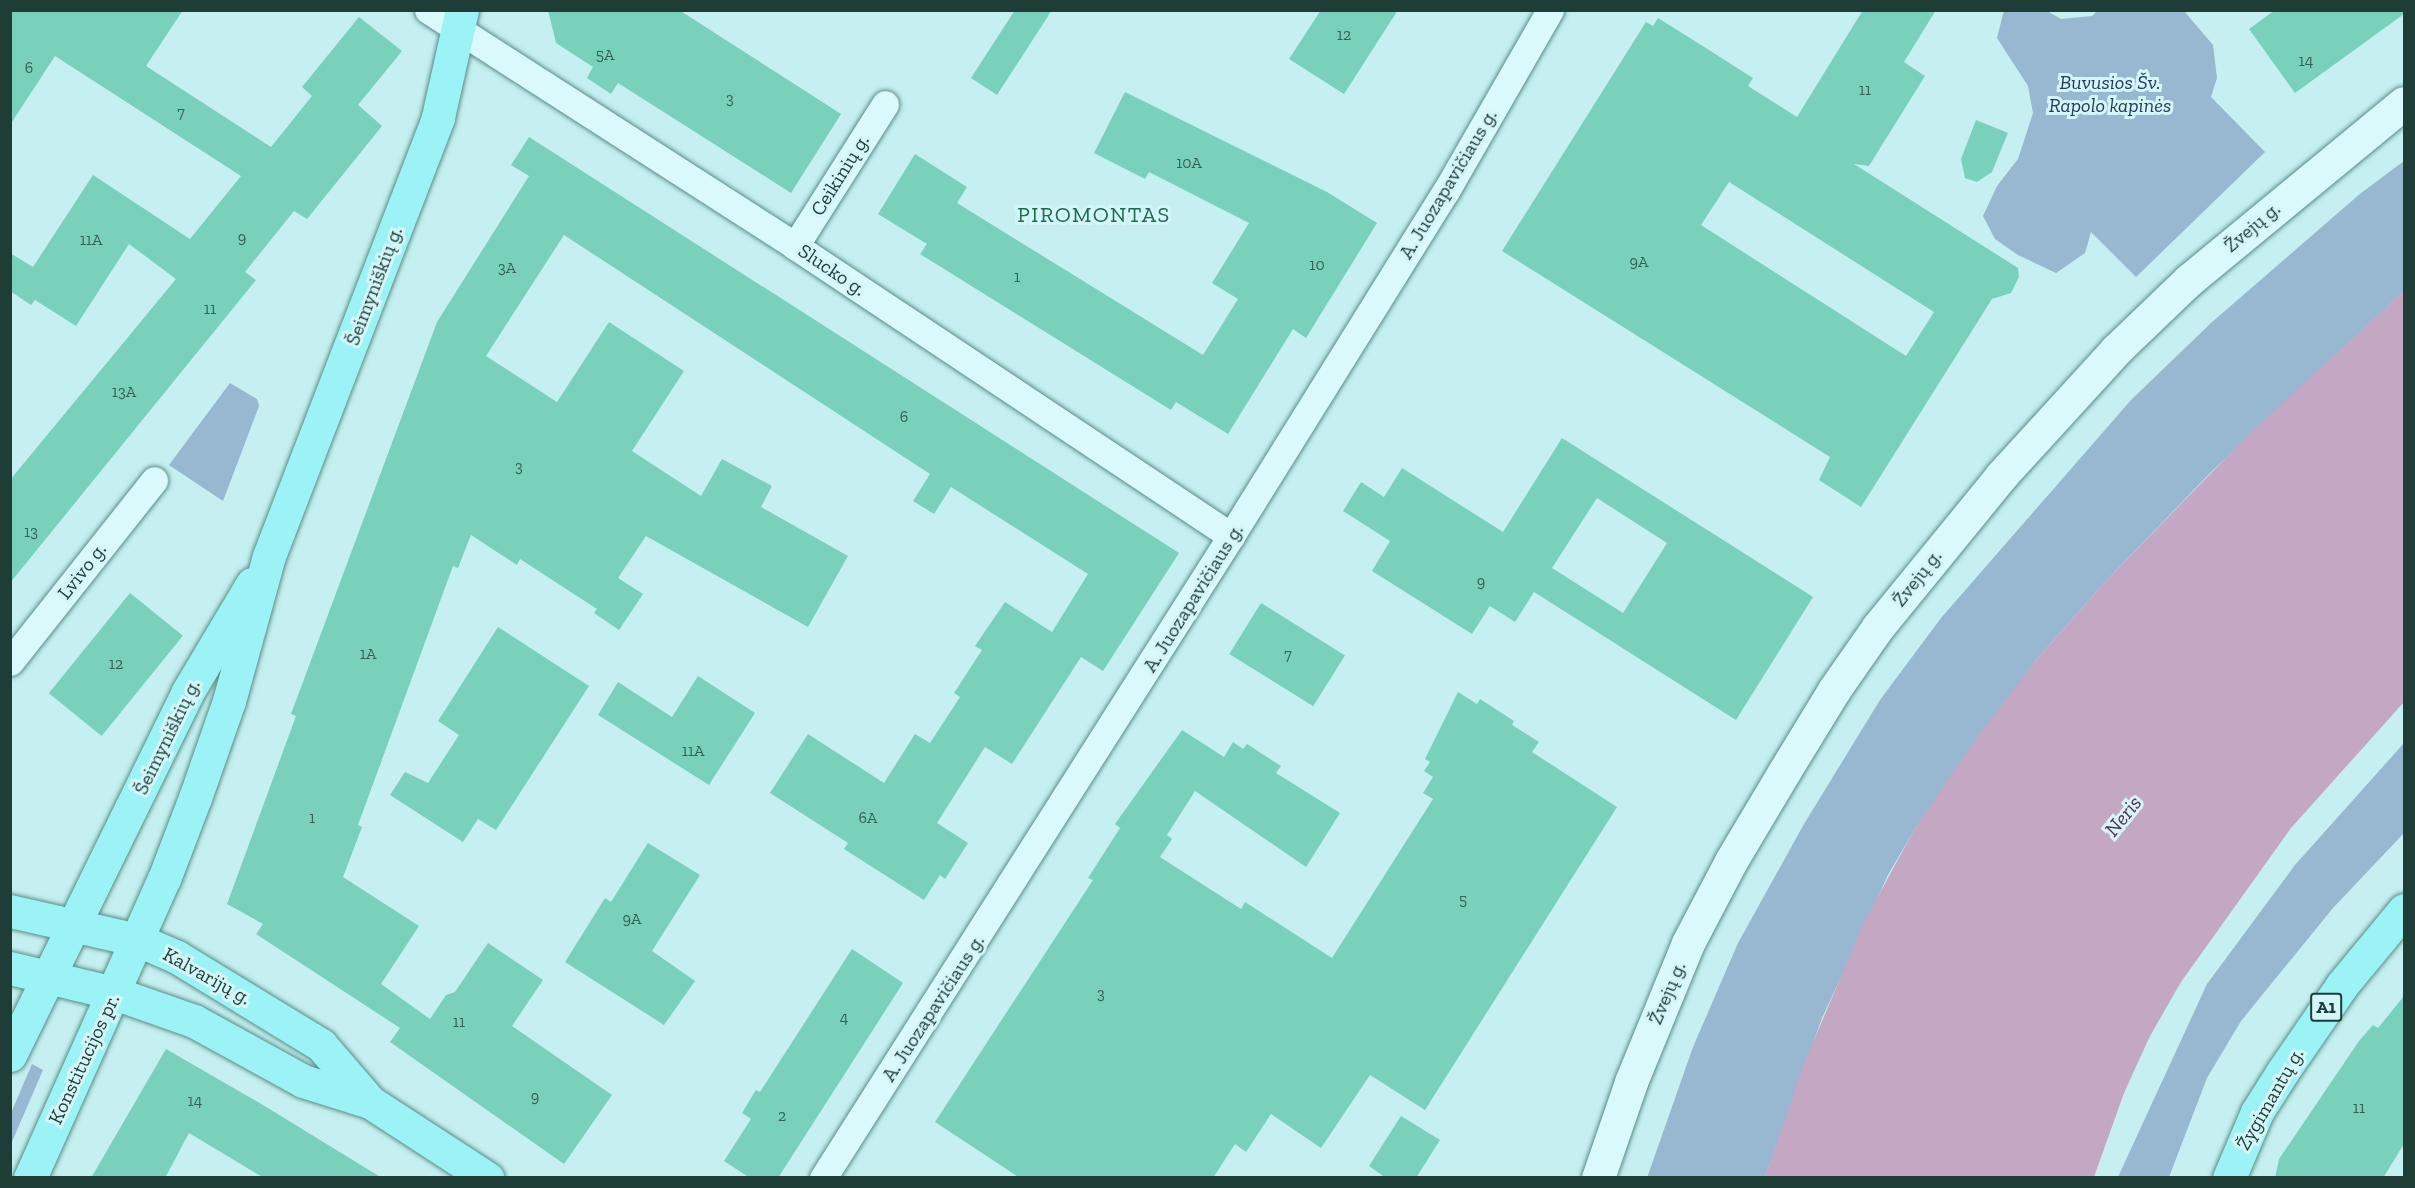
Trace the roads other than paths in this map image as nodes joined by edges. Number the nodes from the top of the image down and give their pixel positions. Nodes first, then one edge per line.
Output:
1 (428, 10) edge
2 (1550, 10) edge
3 (460, 20) edge
4 (2404, 103) edge
5 (885, 104) dead end
6 (795, 246) junction
7 (154, 480) dead end
8 (1231, 536) junction
9 (269, 556) junction
10 (10, 662) edge
11 (2404, 909) edge
12 (10, 911) edge
13 (74, 923) junction
14 (138, 940) junction
15 (10, 968) edge
16 (46, 976) junction
17 (114, 993) junction
18 (10, 1055) edge
19 (370, 1102) junction
20 (30, 1178) edge
21 (487, 1178) edge
22 (823, 1178) edge
23 (1598, 1178) edge
24 (2229, 1178) edge

1 - 3 street, Slucko g.
2 - 8 street, A. Juozapavičiaus g.
3 - 6 street, Slucko g.
3 - 9 main road, Šeimyniškių g.
4 - 23 street, Žvejų g.
5 - 6 street, Ceikinių g.
6 - 8 street, Slucko g.
7 - 10 street, Lvivo g.
8 - 22 street, A. Juozapavičiaus g.
9 - 13 main road, Šeimyniškių g.
9 - 14 main road, Šeimyniškių g.
11 - 24 main road, Žygimantų g. / A1
12 - 13 main road, Kalvarijų g.
13 - 14 main road, Kalvarijų g.
13 - 16 main road
14 - 17 main road, Konstitucijos pr.
14 - 19 main road, Kalvarijų g.
15 - 16 main road, Kalvarijų g.
16 - 17 main road, Kalvarijų g.
16 - 18 main road
17 - 19 main road, Kalvarijų g.
17 - 20 main road, Konstitucijos pr.
19 - 21 main road, Kalvarijų g.

